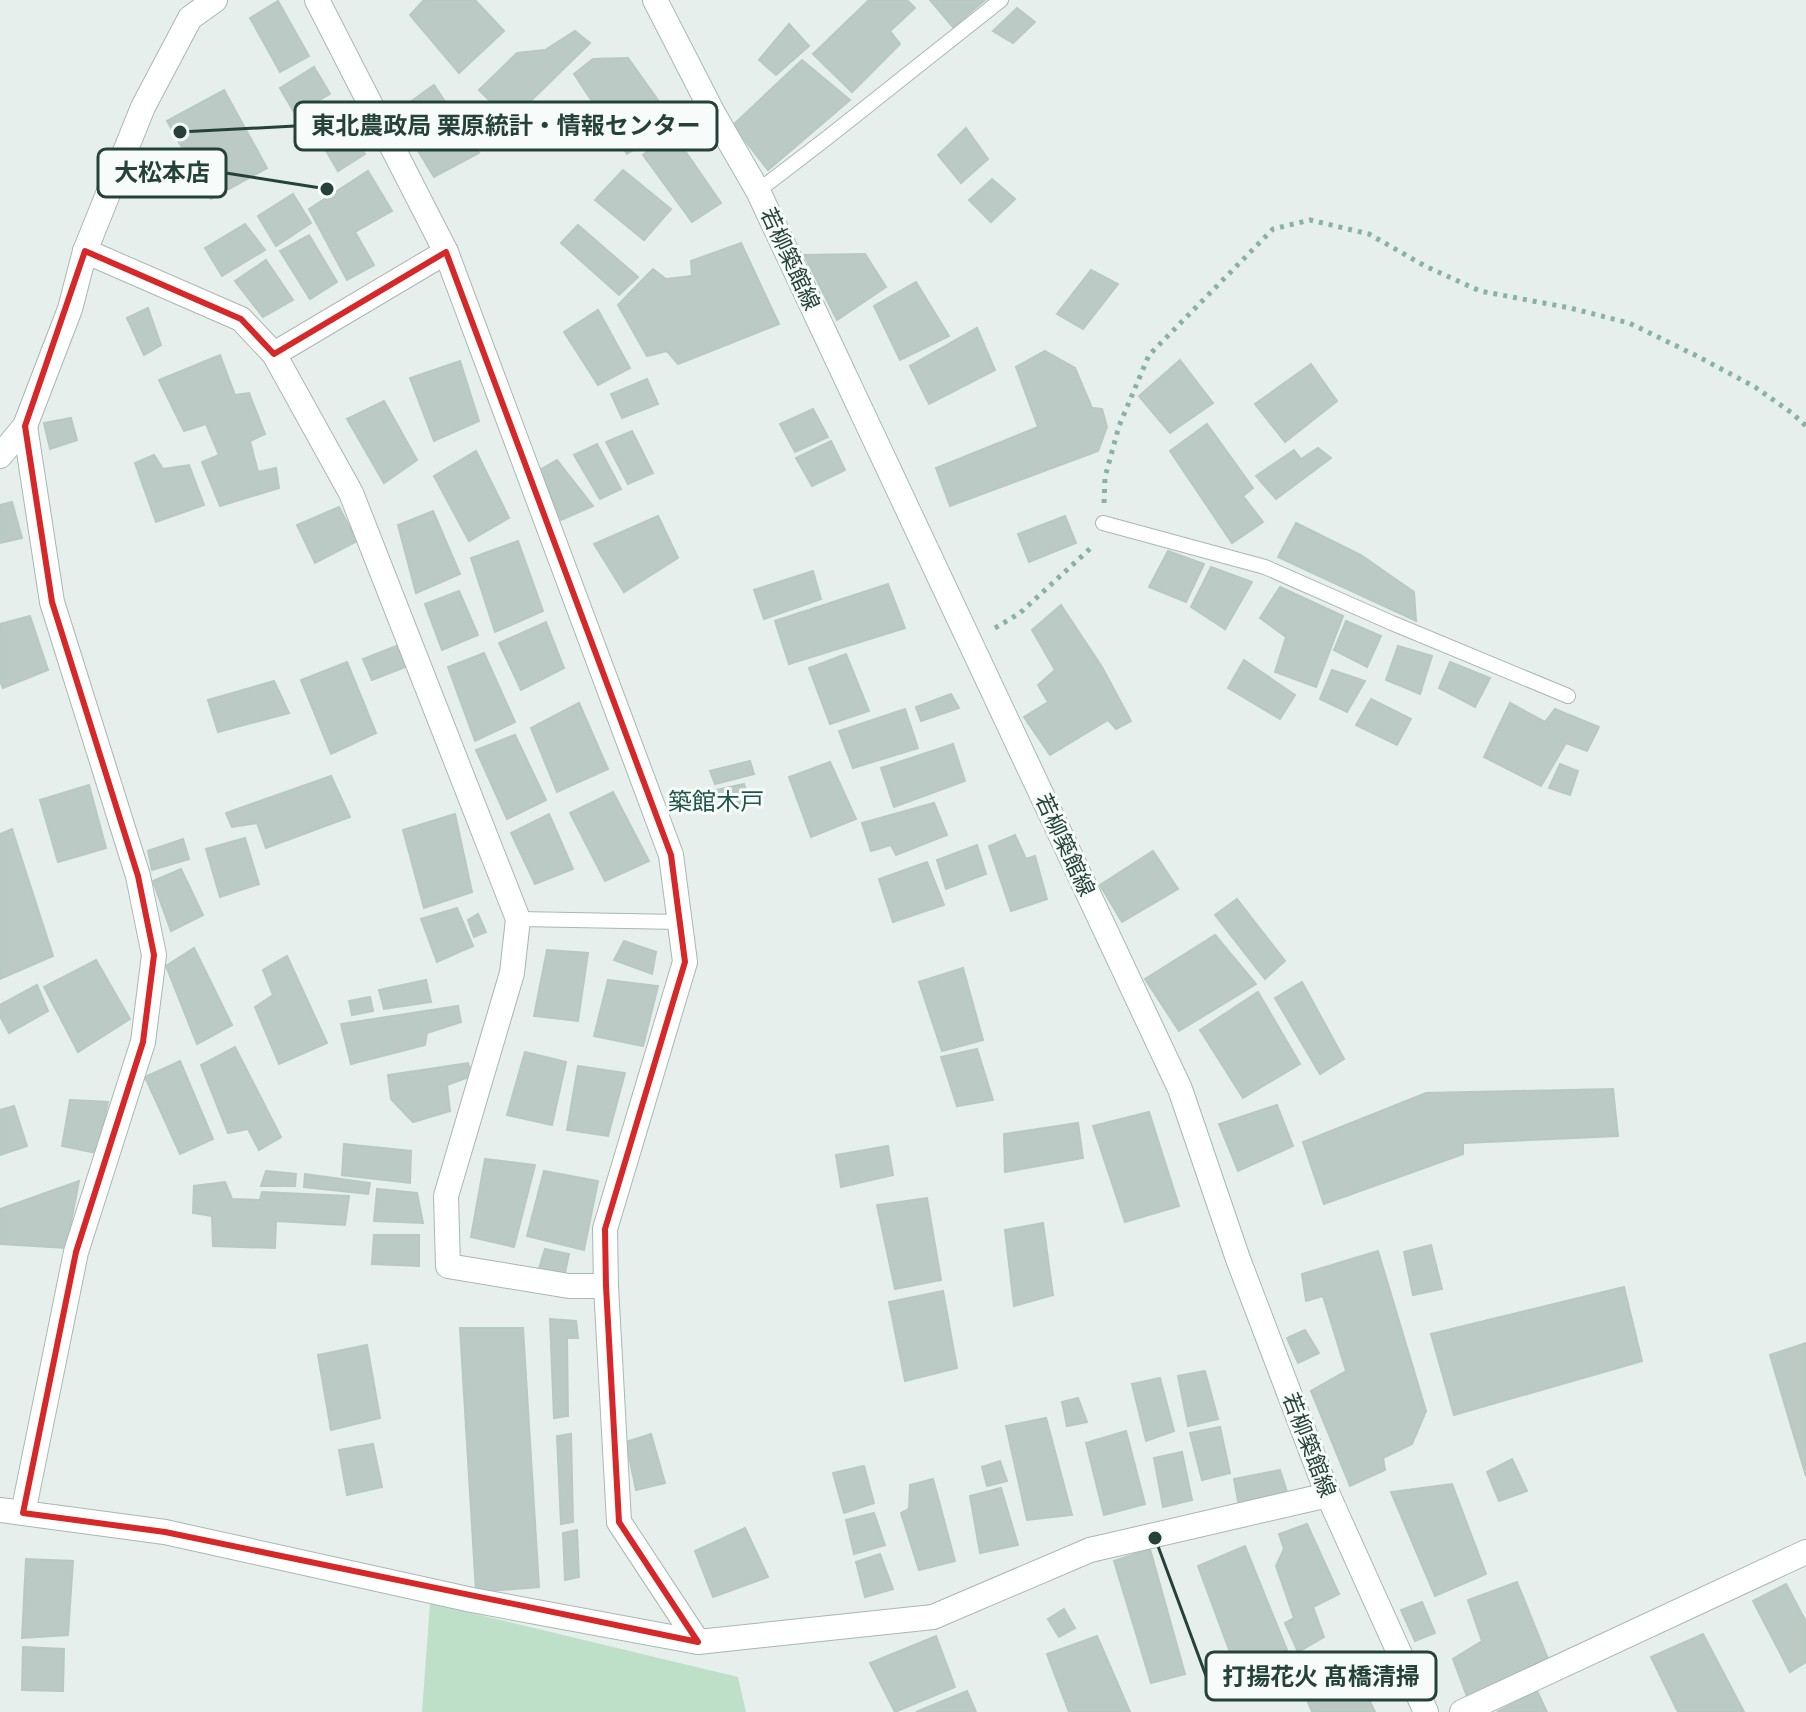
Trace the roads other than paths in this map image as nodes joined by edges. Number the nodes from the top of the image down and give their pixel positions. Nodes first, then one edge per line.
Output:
1 (215, 0) edge
2 (317, 0) edge
3 (655, 0) edge
4 (1001, 0) edge
5 (758, 191) junction
6 (85, 251) junction
7 (446, 252) junction
8 (274, 354) junction
9 (25, 426) junction
10 (0, 456) edge
11 (1103, 523) road end
12 (1568, 696) dead end
13 (518, 919) junction
14 (680, 922) junction
15 (606, 1286) junction
16 (1328, 1495) junction
17 (12, 1511) edge
18 (1806, 1552) edge
19 (698, 1642) junction
20 (1426, 1712) edge
21 (1462, 1712) edge

1 - 6 street
2 - 7 street
3 - 5 street, 若柳築館線
4 - 5 lane
5 - 16 street, 若柳築館線
6 - 8 street
6 - 9 street
7 - 8 street
7 - 14 street
8 - 13 street
9 - 10 street
9 - 17 street
11 - 12 lane
13 - 14 lane
13 - 15 street
14 - 15 street
15 - 19 street
16 - 19 street
16 - 20 street, 若柳築館線
17 - 19 street
18 - 21 street

